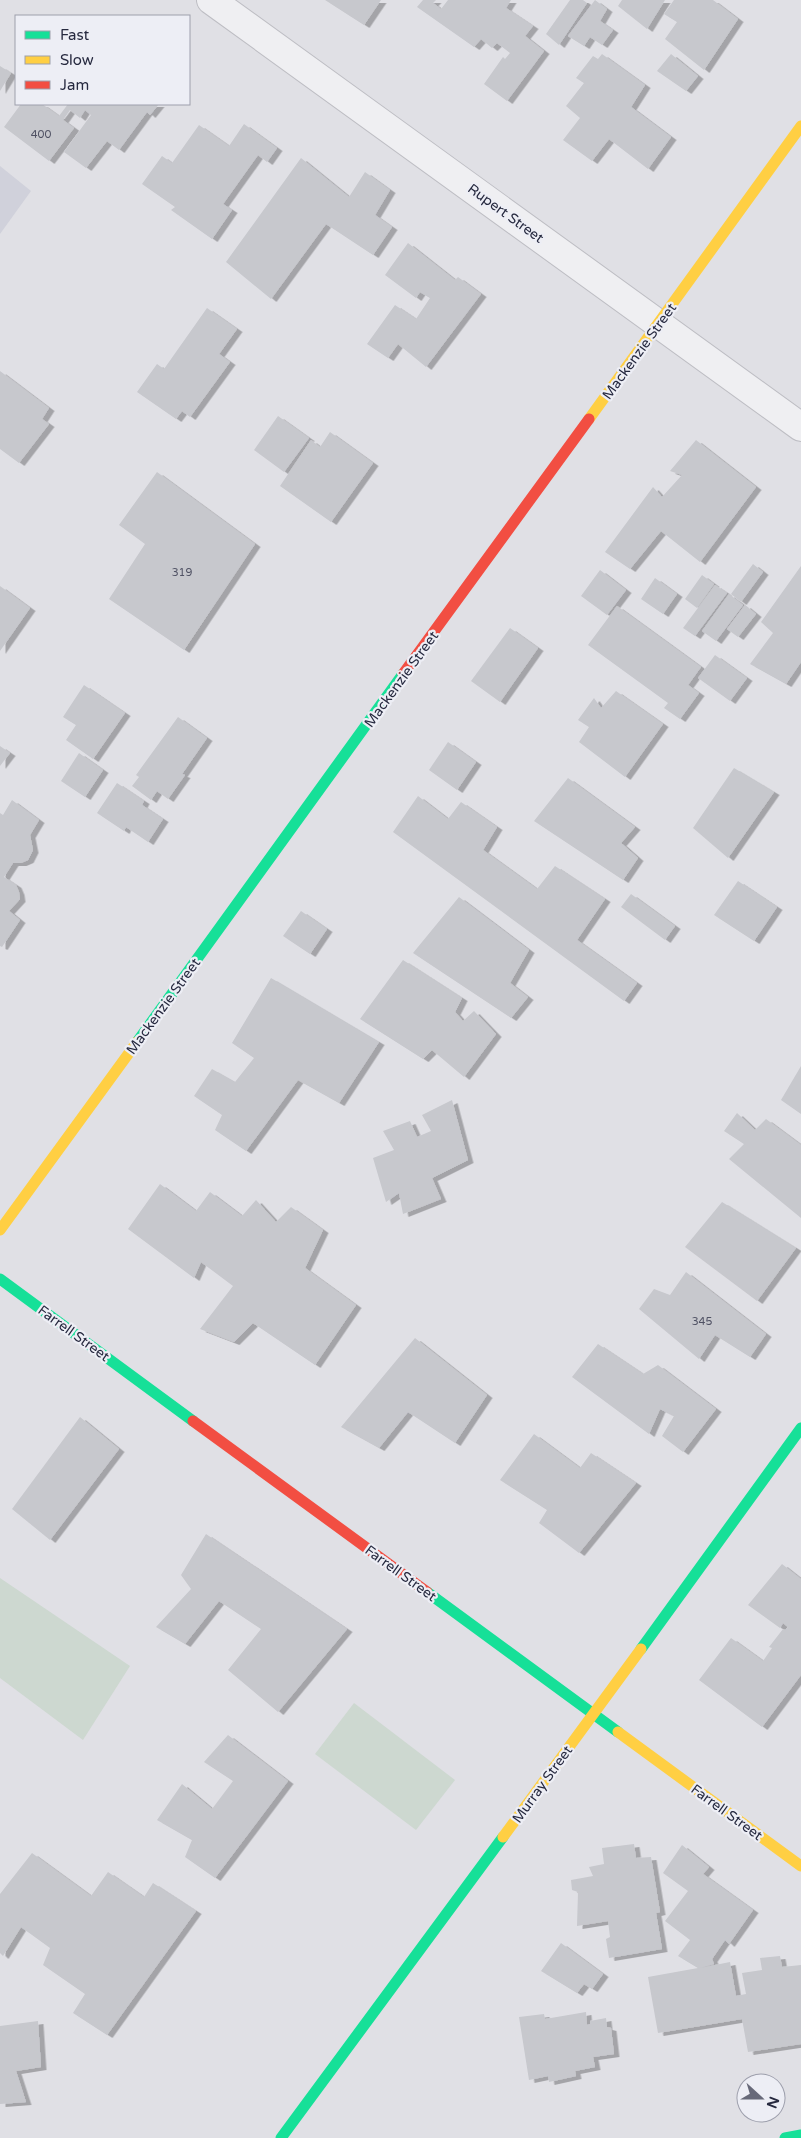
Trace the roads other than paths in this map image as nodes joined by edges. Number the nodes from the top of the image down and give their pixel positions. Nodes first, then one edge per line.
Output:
1 (211, 0) edge
2 (801, 126) edge
3 (659, 324) junction
4 (801, 427) edge
5 (0, 1230) edge
6 (0, 1279) edge
7 (801, 1428) edge
8 (594, 1714) junction
9 (801, 1866) edge
10 (801, 2135) edge
11 (281, 2138) edge
12 (785, 2138) edge

1 - 3 street, Rupert Street
2 - 3 street, Mackenzie Street
3 - 4 street, Rupert Street
3 - 5 street, Mackenzie Street
6 - 8 street, Farrell Street
7 - 8 street, Murray Street
8 - 9 street, Farrell Street
8 - 11 street, Murray Street
10 - 12 street

